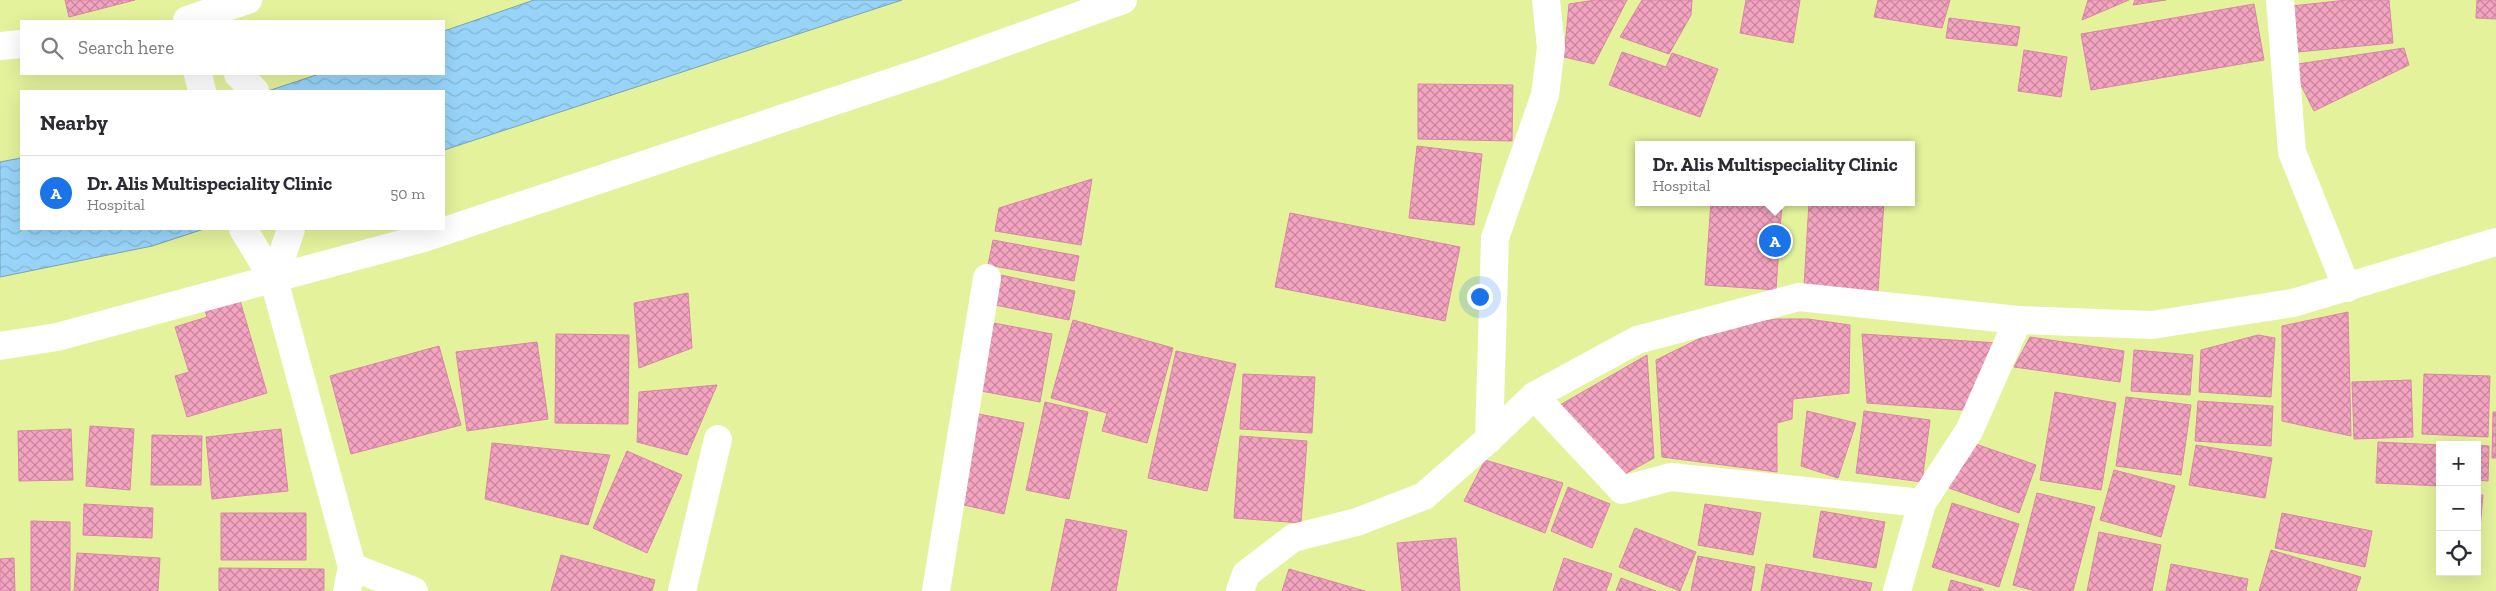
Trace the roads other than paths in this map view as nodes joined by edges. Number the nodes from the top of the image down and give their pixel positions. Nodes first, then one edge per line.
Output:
1 (248, 0) edge
2 (1123, 0) edge
3 (1546, 0) edge
4 (2280, 0) edge
5 (184, 17) edge
6 (20, 44) edge
7 (0, 46) edge
8 (198, 75) edge
9 (239, 75) edge
10 (202, 90) edge
11 (254, 90) edge
12 (243, 230) edge
13 (291, 230) edge
14 (2496, 242) edge
15 (987, 278) dead end
16 (274, 280) junction
17 (2347, 288) junction
18 (2018, 320) junction
19 (0, 346) edge
20 (1534, 396) junction
21 (718, 440) dead end
22 (1490, 440) junction
23 (1922, 503) junction
24 (350, 579) edge
25 (1243, 582) edge
26 (414, 591) edge
27 (682, 591) edge
28 (936, 591) edge
29 (1897, 591) edge

1 - 5 street
2 - 16 street
3 - 22 street
4 - 17 street
6 - 7 street
8 - 10 street
9 - 11 street
12 - 16 street
13 - 16 street
14 - 17 street
15 - 28 street
16 - 19 street
16 - 24 street
17 - 18 street
18 - 20 street
18 - 23 street
20 - 22 street
20 - 23 street
21 - 27 street
22 - 25 street
23 - 29 street
24 - 26 street

